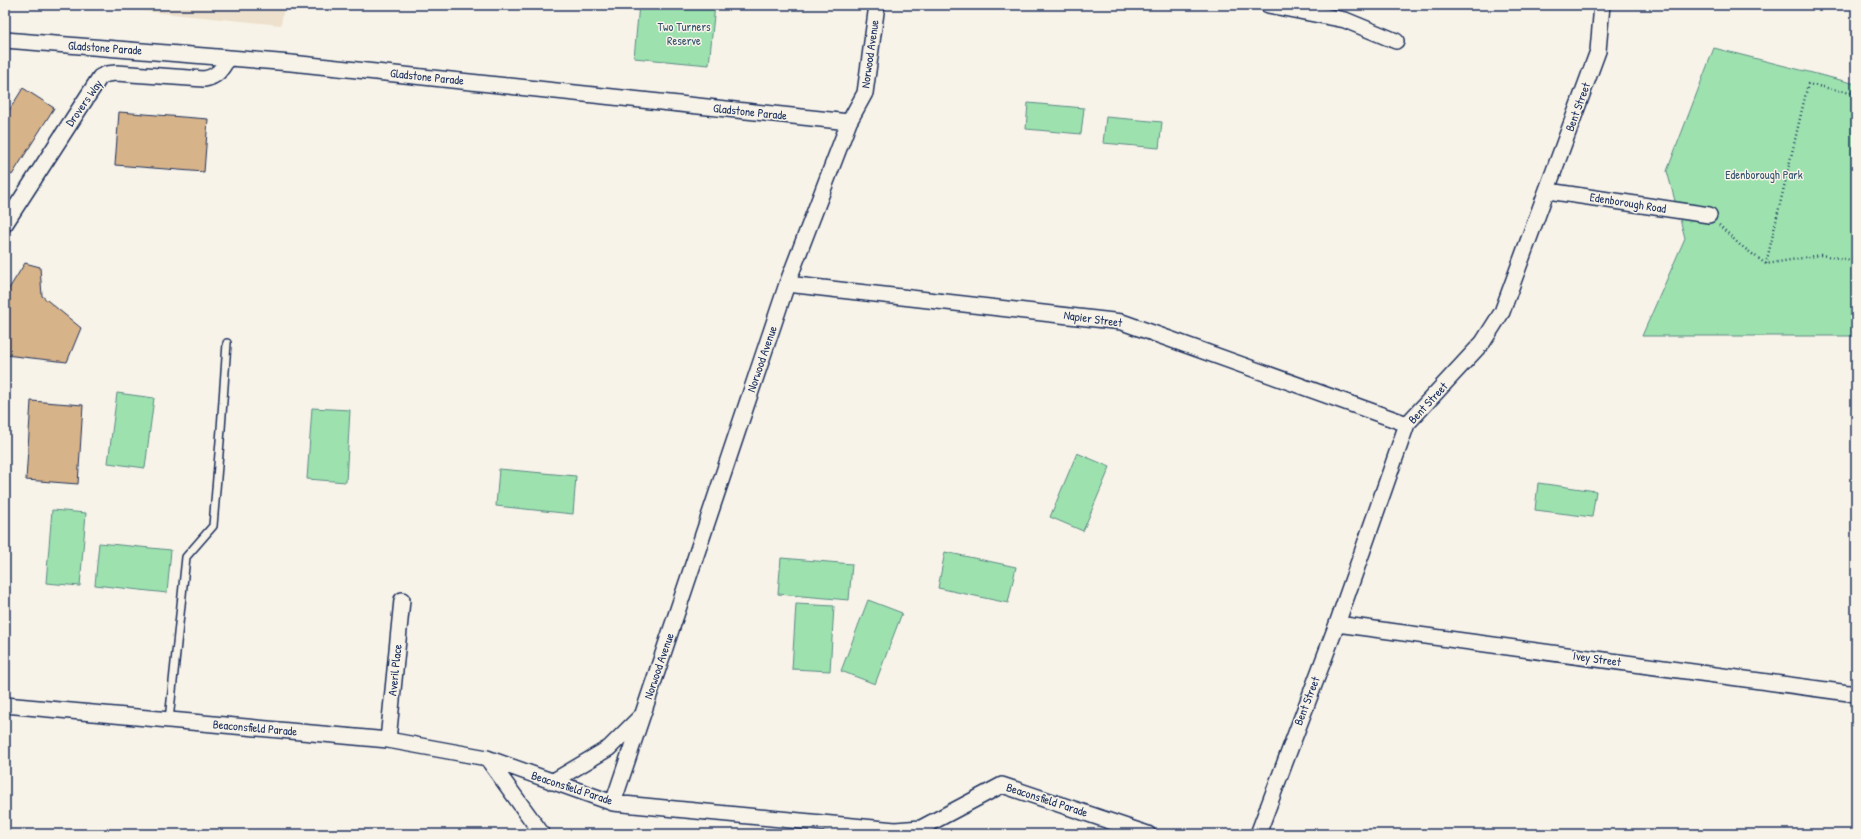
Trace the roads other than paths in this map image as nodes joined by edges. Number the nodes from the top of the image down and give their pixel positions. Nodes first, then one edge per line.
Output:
1 (877, 5) edge
2 (1268, 5) edge
3 (1602, 5) edge
4 (5, 40) edge
5 (1396, 41) dead end
6 (228, 58) junction
7 (849, 122) junction
8 (1548, 191) junction
9 (1709, 215) road end
10 (5, 224) edge
11 (787, 284) junction
12 (226, 343) dead end
13 (1407, 424) junction
14 (402, 600) dead end
15 (1338, 624) junction
16 (1856, 694) edge
17 (5, 705) edge
18 (643, 713) junction
19 (169, 720) junction
20 (388, 740) junction
21 (487, 758) junction
22 (552, 782) junction
23 (613, 803) junction
24 (542, 834) edge
25 (1148, 834) edge
26 (1258, 834) edge

1 - 7 street, Norwood Avenue
2 - 5 street
3 - 8 street, Bent Street
4 - 6 street, Gladstone Parade
6 - 7 street, Gladstone Parade
6 - 10 street, Drovers Way
7 - 11 street, Norwood Avenue
8 - 9 street, Edenborough Road
8 - 13 street, Bent Street
11 - 13 street, Napier Street
11 - 18 street, Norwood Avenue
12 - 19 lane
13 - 15 street, Bent Street
14 - 20 street, Averil Place
15 - 16 street, Ivey Street
15 - 26 street, Bent Street
17 - 19 street, Beaconsfield Parade
18 - 22 street, Norwood Avenue
18 - 23 street, Norwood Avenue
19 - 20 street, Beaconsfield Parade
20 - 21 street, Beaconsfield Parade
21 - 22 street, Beaconsfield Parade
21 - 24 street
22 - 23 street, Beaconsfield Parade
23 - 25 street, Beaconsfield Parade

